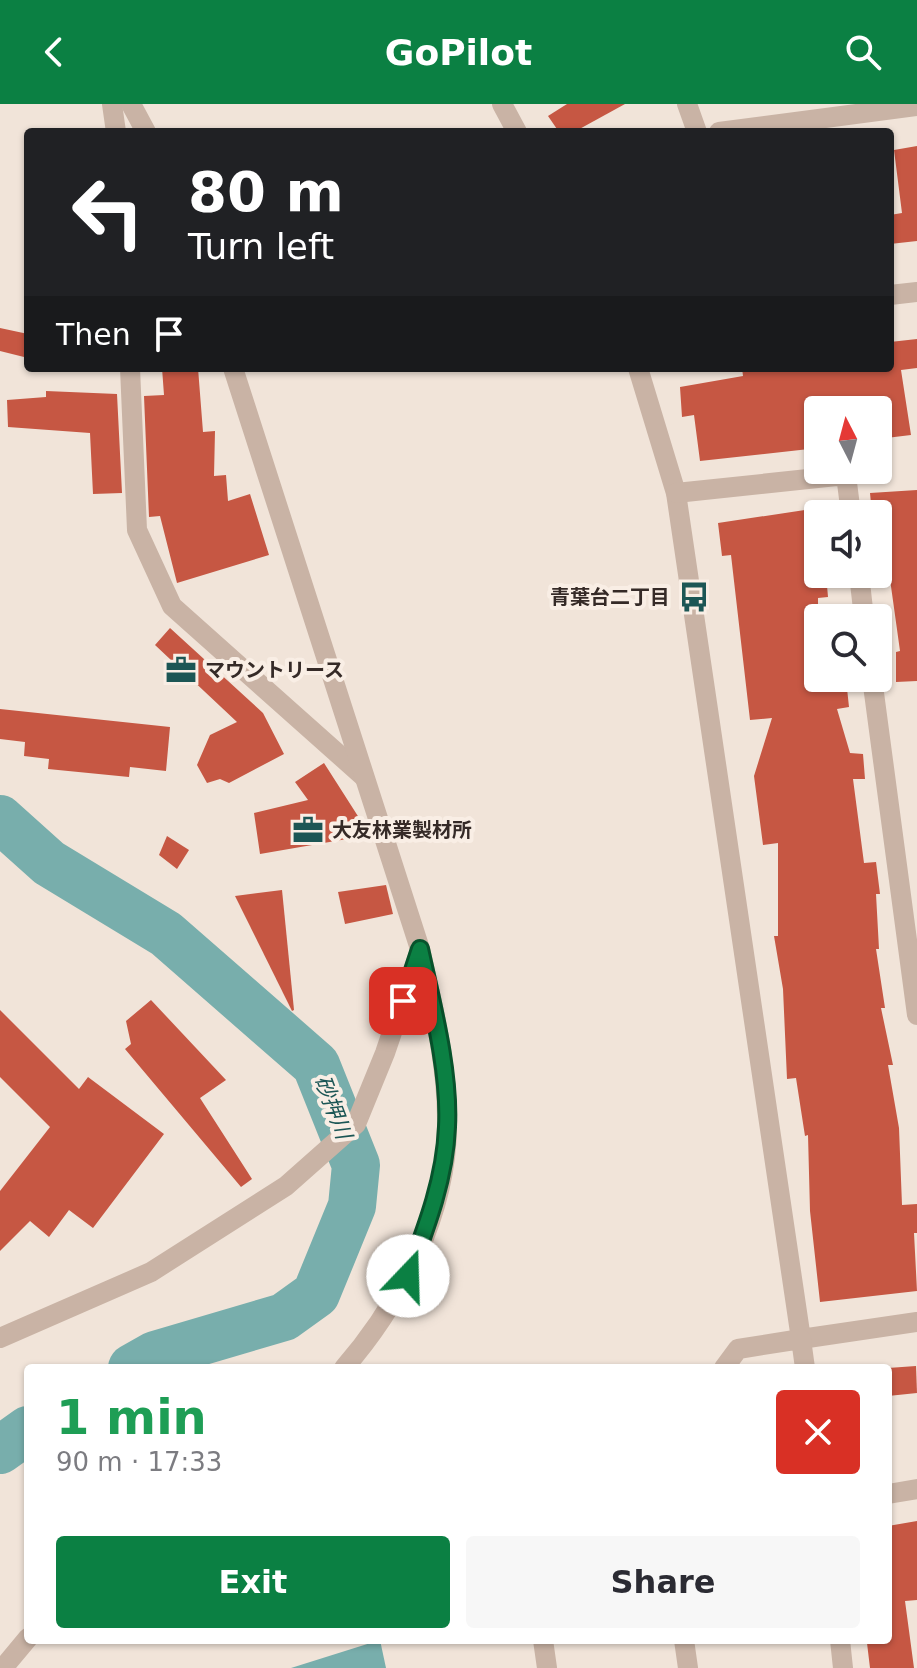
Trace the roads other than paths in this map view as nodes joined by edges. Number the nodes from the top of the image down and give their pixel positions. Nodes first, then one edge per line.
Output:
1 (112, 104) edge
2 (131, 104) edge
3 (502, 104) edge
4 (687, 104) edge
5 (917, 106) edge
6 (858, 109) edge
7 (115, 128) edge
8 (144, 128) edge
9 (515, 128) edge
10 (696, 128) edge
11 (743, 128) edge
12 (917, 292) edge
13 (894, 295) edge
14 (130, 372) edge
15 (234, 372) edge
16 (639, 372) edge
17 (676, 493) junction
18 (849, 500) edge
19 (874, 692) edge
20 (367, 780) junction
21 (420, 949) junction
22 (917, 1015) edge
23 (917, 1322) edge
24 (0, 1338) edge
25 (801, 1339) junction
26 (347, 1364) edge
27 (727, 1364) edge
28 (804, 1364) edge
29 (917, 1489) edge
30 (892, 1493) edge
31 (24, 1643) edge
32 (544, 1644) edge
33 (685, 1644) edge
34 (840, 1644) edge
35 (3, 1668) edge
36 (547, 1668) edge
37 (688, 1668) edge
38 (843, 1668) edge

1 - 7 street
2 - 8 street
3 - 9 street
4 - 10 street
5 - 6 street
6 - 11 street
12 - 13 street
14 - 20 street
15 - 20 street
16 - 17 street
17 - 18 street
17 - 25 street
19 - 22 street
20 - 21 street
21 - 24 street
21 - 26 street
23 - 25 street
25 - 27 street
25 - 28 street
29 - 30 street
31 - 35 street
32 - 36 street
33 - 37 street
34 - 38 street

